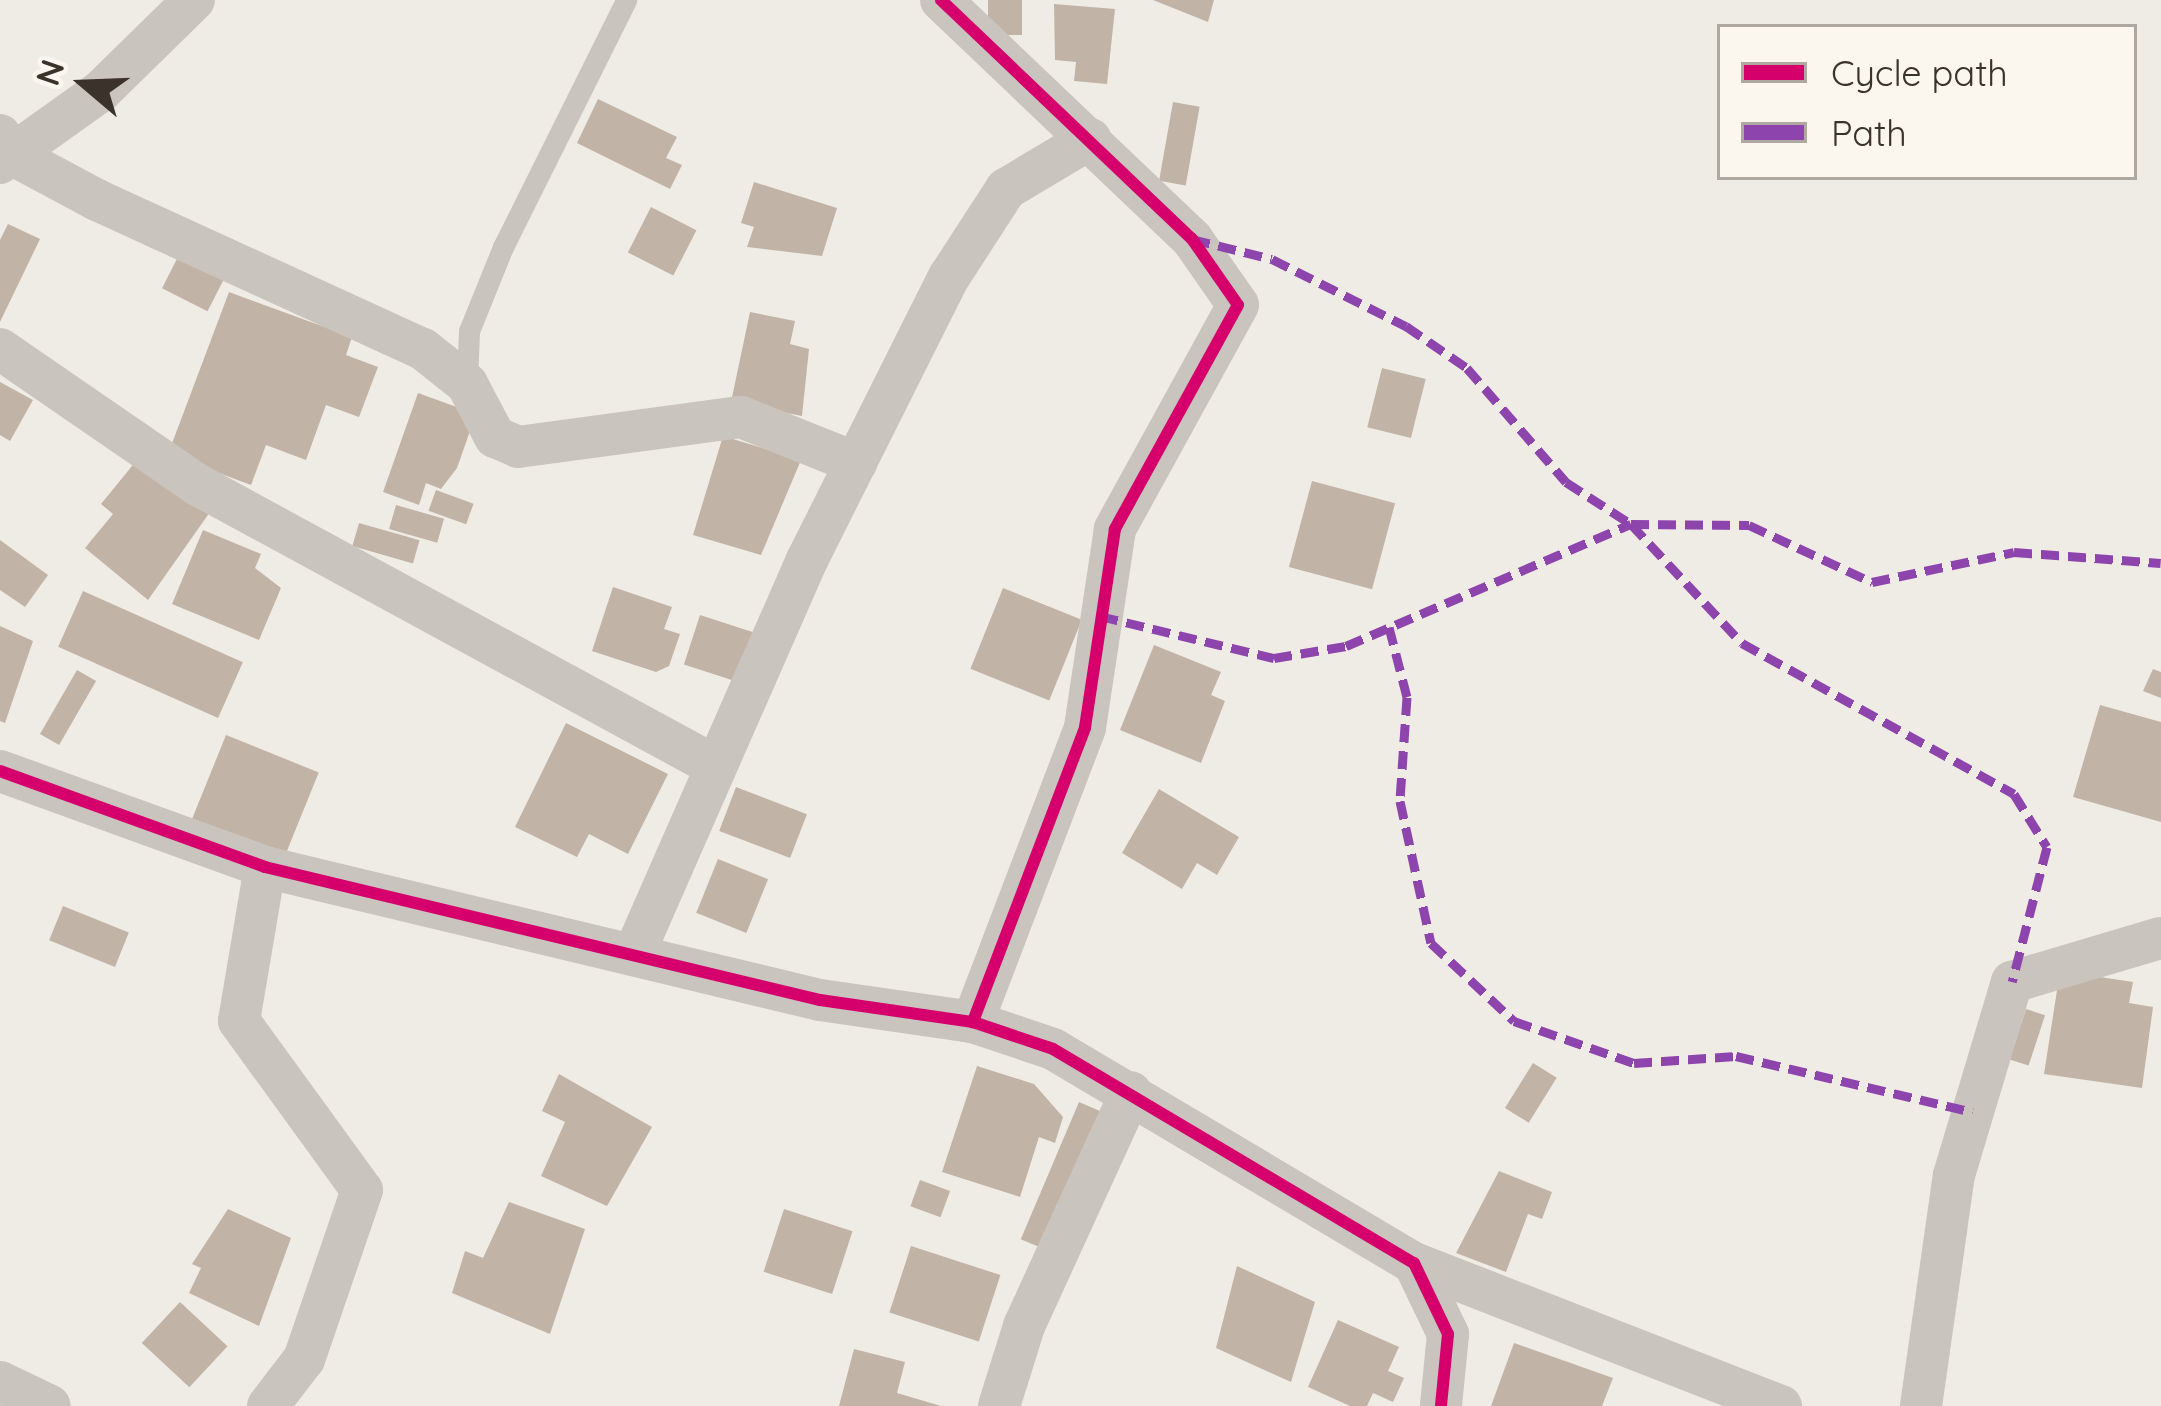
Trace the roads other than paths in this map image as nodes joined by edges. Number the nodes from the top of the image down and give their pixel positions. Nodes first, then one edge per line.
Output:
1 (194, 0) edge
2 (626, 0) edge
3 (941, 0) edge
4 (1090, 139) junction
5 (4, 151) edge
6 (0, 349) edge
7 (467, 384) junction
8 (856, 463) junction
9 (716, 766) junction
10 (0, 772) edge
11 (265, 867) junction
12 (2161, 938) edge
13 (634, 954) junction
14 (973, 1022) junction
15 (1131, 1092) junction
16 (1414, 1263) junction
17 (0, 1382) edge
18 (50, 1406) edge
19 (268, 1406) edge
20 (1000, 1406) edge
21 (1442, 1406) edge
22 (1781, 1406) edge
23 (1921, 1406) edge

1 - 5 street
2 - 7 lane
3 - 4 street
4 - 8 street
4 - 14 street
5 - 7 street
6 - 9 street
7 - 8 street
8 - 9 street
9 - 13 street
10 - 11 street
11 - 13 street
11 - 19 street
12 - 23 street
13 - 14 street
14 - 15 street
15 - 16 street
15 - 20 street
16 - 21 street
16 - 22 street
17 - 18 street

